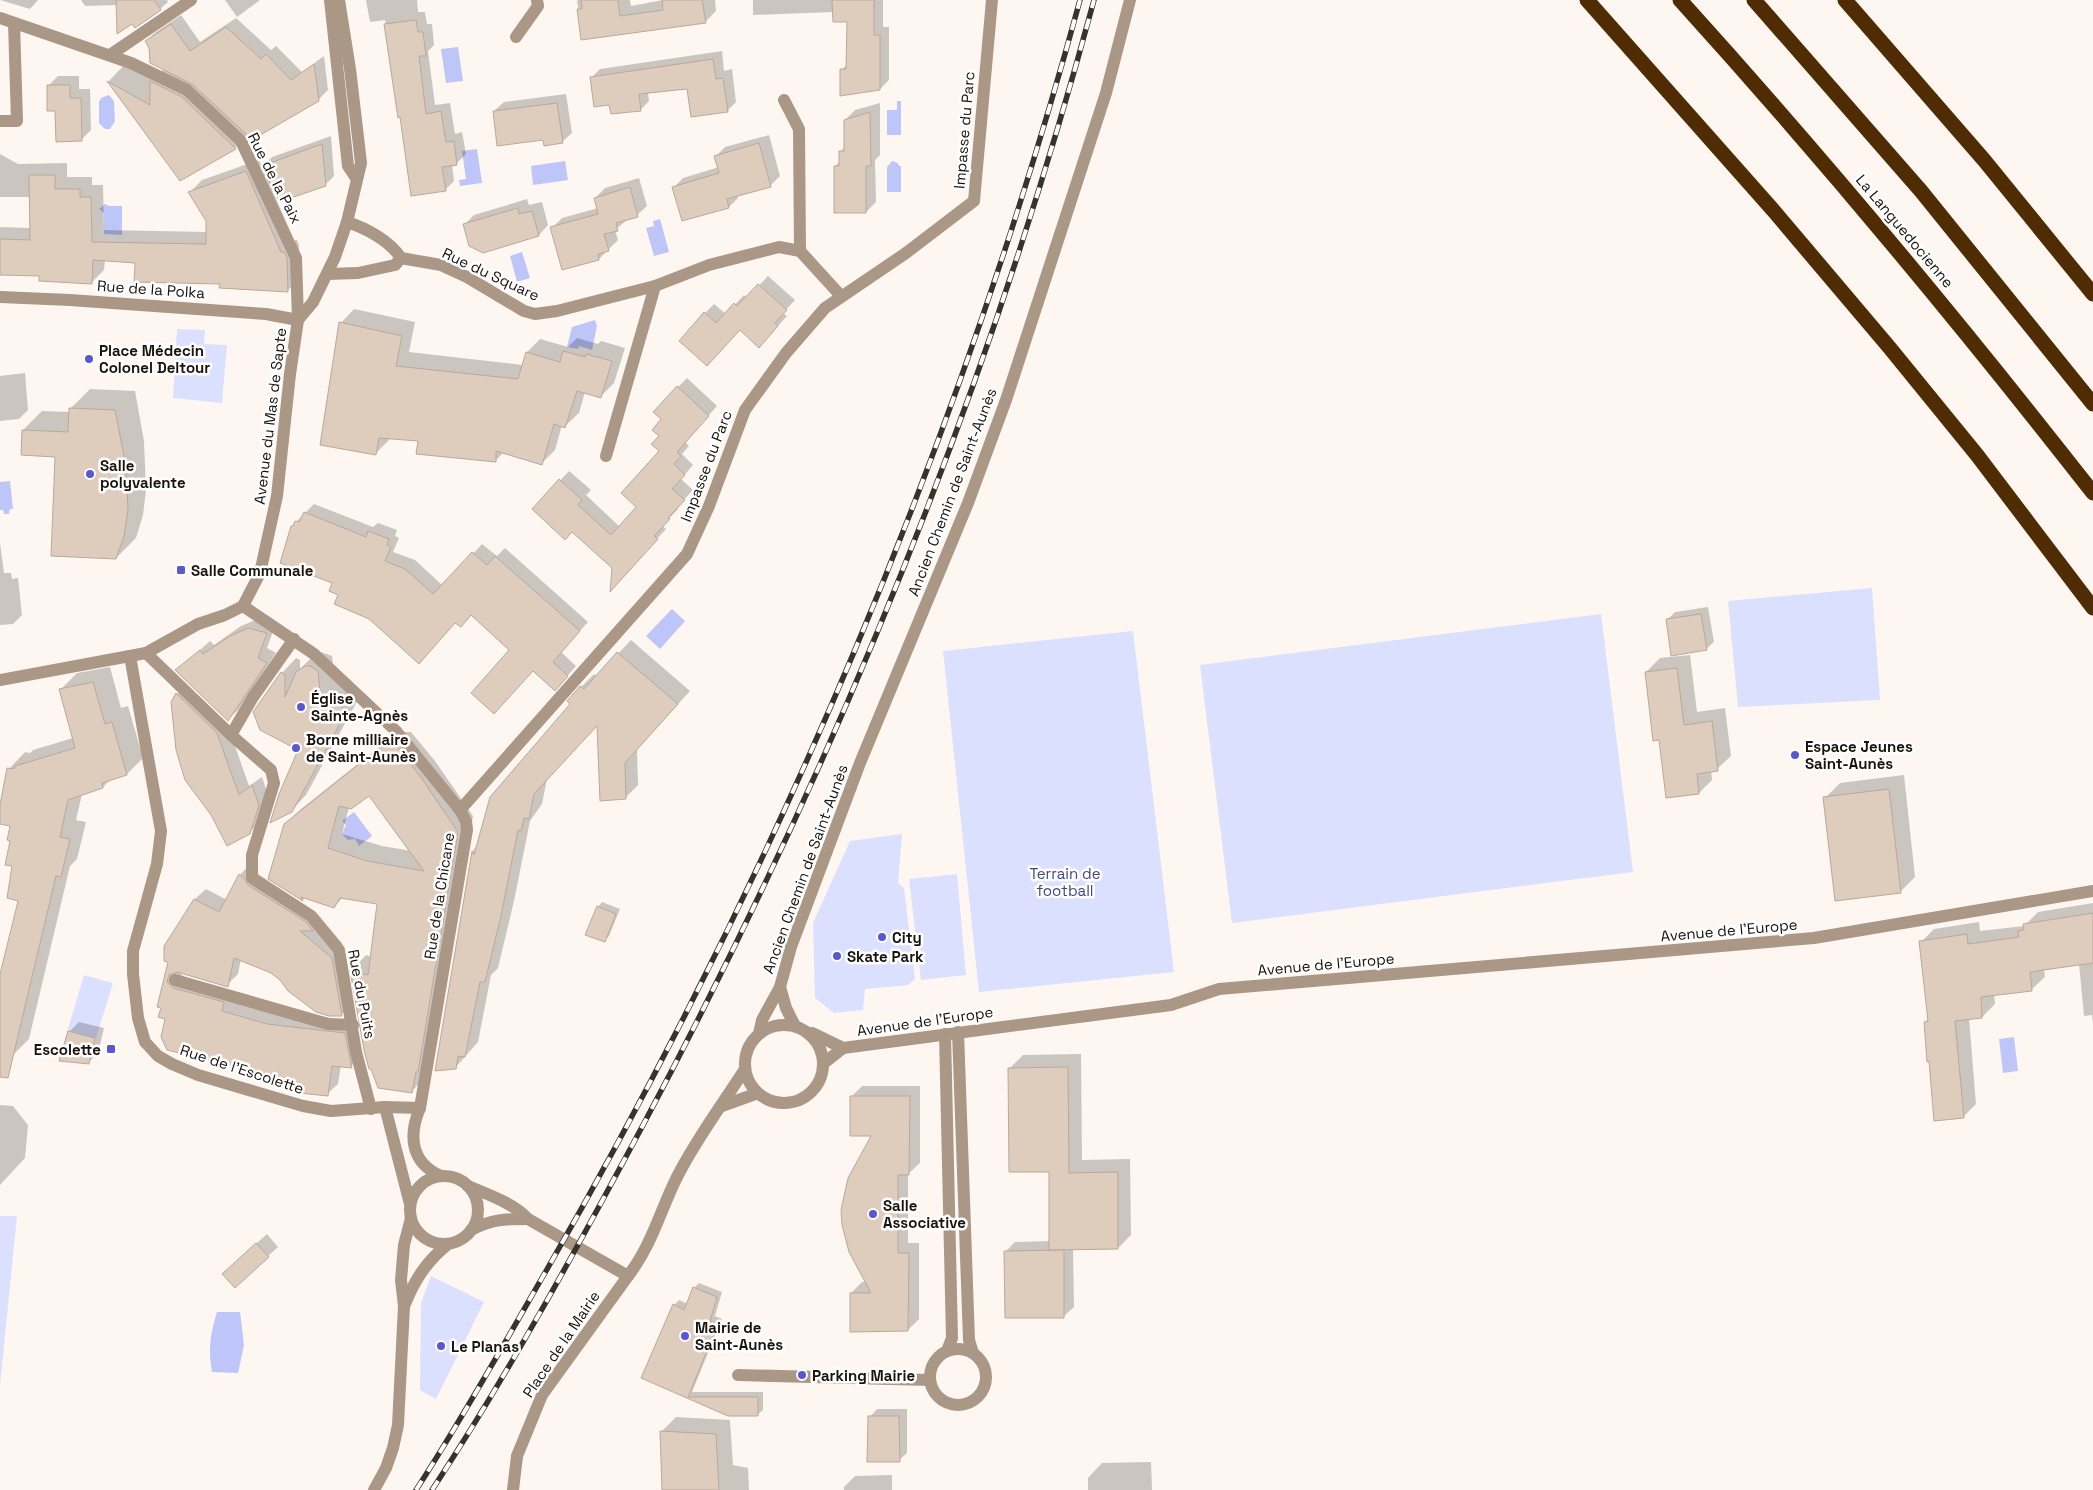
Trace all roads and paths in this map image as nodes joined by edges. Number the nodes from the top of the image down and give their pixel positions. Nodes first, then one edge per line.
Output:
1 (191, 0) edge
2 (330, 0) edge
3 (339, 0) edge
4 (537, 0) edge
5 (992, 0) edge
6 (1130, 0) edge
7 (1587, 0) edge
8 (1680, 0) edge
9 (1754, 0) edge
10 (1845, 0) edge
11 (0, 18) edge
12 (14, 23) junction
13 (516, 36) dead end
14 (110, 55) junction
15 (784, 100) dead end
16 (0, 121) edge
17 (356, 178) junction
18 (347, 222) junction
19 (800, 251) junction
20 (401, 258) junction
21 (327, 274) junction
22 (655, 286) junction
23 (2093, 294) edge
24 (841, 296) junction
25 (0, 298) edge
26 (298, 320) junction
27 (2093, 404) edge
28 (606, 456) dead end
29 (2093, 493) edge
30 (243, 606) junction
31 (2093, 608) edge
32 (294, 639) junction
33 (146, 653) junction
34 (130, 656) junction
35 (0, 680) edge
36 (231, 735) junction
37 (460, 810) junction
38 (2093, 892) edge
39 (175, 980) dead end
40 (780, 987) junction
41 (353, 1024) junction
42 (801, 1028) junction
43 (958, 1032) junction
44 (759, 1034) junction
45 (945, 1034) junction
46 (843, 1048) junction
47 (824, 1063) junction
48 (745, 1069) junction
49 (758, 1093) junction
50 (722, 1106) junction
51 (385, 1107) junction
52 (420, 1108) junction
53 (371, 1109) junction
54 (441, 1176) junction
55 (468, 1186) junction
56 (410, 1204) junction
57 (411, 1218) junction
58 (531, 1221) junction
59 (471, 1230) junction
60 (448, 1244) junction
61 (628, 1276) junction
62 (404, 1306) junction
63 (948, 1351) junction
64 (973, 1353) junction
65 (738, 1375) dead end
66 (930, 1380) junction
67 (374, 1490) edge
68 (513, 1490) edge

1 - 14 street
2 - 17 street
3 - 17 street, Avenue du Mas de Sapte
4 - 13 street
5 - 24 street, Impasse du Parc
6 - 40 street, Ancien Chemin de Saint-Aunès
7 - 31 highway
8 - 29 highway, La Languedocienne
9 - 27 highway
10 - 23 highway
11 - 12 street, Rue de la Paix
12 - 14 street, Rue de la Paix
12 - 16 street
14 - 26 street, Rue de la Paix
15 - 19 street
17 - 18 street, Avenue du Mas de Sapte
18 - 20 street
18 - 21 street, Avenue du Mas de Sapte
19 - 22 street, Rue du Square
19 - 24 street
20 - 21 street
20 - 22 street, Rue du Square
21 - 26 street, Avenue du Mas de Sapte
22 - 28 street
24 - 37 street, Impasse du Parc
25 - 26 street, Rue de la Polka
26 - 30 street, Avenue du Mas de Sapte
30 - 32 street, Rue de la Chicane
30 - 33 street
32 - 36 street
32 - 37 street, Rue de la Chicane
33 - 34 street
33 - 36 street, Rue du Puits
34 - 35 street
34 - 53 street, Rue de l'Escolette
36 - 41 street, Rue du Puits
37 - 52 street, Rue de la Chicane
38 - 43 street, Avenue de l'Europe
39 - 41 street
40 - 42 street, Ancien Chemin de Saint-Aunès
40 - 44 street, Ancien Chemin de Saint-Aunès
41 - 53 street, Rue du Puits
42 - 44 street
42 - 46 street, Avenue de l'Europe
42 - 47 street
43 - 45 street, Avenue de l'Europe
43 - 64 street
44 - 48 street
45 - 46 street, Avenue de l'Europe
45 - 63 street
46 - 47 street, Avenue de l'Europe
47 - 49 street
48 - 49 street
48 - 50 street
49 - 50 street
50 - 61 street
51 - 52 street, Rue de l'Escolette
51 - 53 street, Rue de l'Escolette
51 - 56 street
52 - 54 street, Rue de la Chicane
54 - 55 street
54 - 56 street
55 - 58 street
55 - 59 street
56 - 57 street
57 - 60 street
57 - 62 street
58 - 59 street
58 - 61 street
59 - 60 street
60 - 62 street
61 - 68 street, Place de la Mairie
62 - 67 street
63 - 64 street
63 - 66 street
64 - 66 street
65 - 66 street

